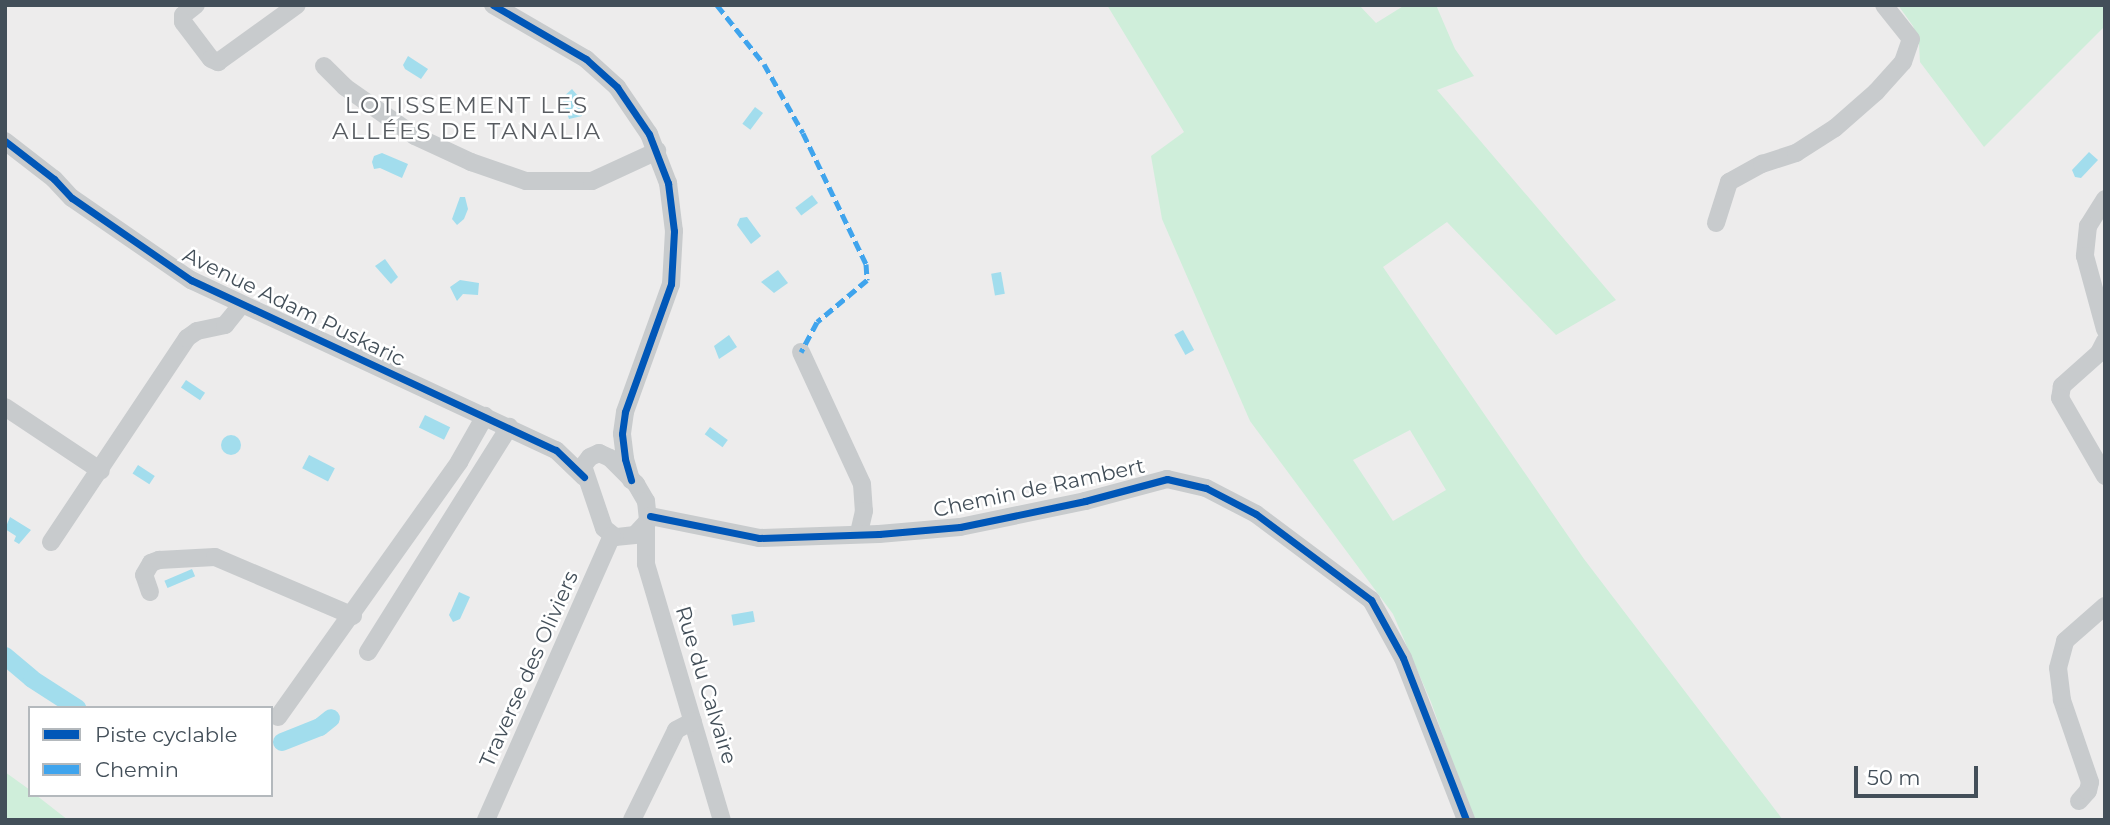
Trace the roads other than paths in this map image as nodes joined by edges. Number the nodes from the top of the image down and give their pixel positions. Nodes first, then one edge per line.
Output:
1 (196, 5) edge
2 (493, 5) edge
3 (1884, 5) edge
4 (286, 8) edge
5 (324, 65) dead end
6 (5, 141) edge
7 (657, 151) junction
8 (2105, 199) edge
9 (1716, 223) dead end
10 (241, 304) junction
11 (2105, 329) edge
12 (2105, 341) edge
13 (801, 352) dead end
14 (5, 407) edge
15 (485, 416) junction
16 (509, 428) junction
17 (622, 434) junction
18 (556, 450) junction
19 (596, 454) junction
20 (102, 471) junction
21 (2105, 476) edge
22 (584, 477) junction
23 (631, 480) junction
24 (648, 521) junction
25 (859, 533) junction
26 (616, 537) junction
27 (51, 542) dead end
28 (646, 564) junction
29 (150, 592) dead end
30 (2105, 606) edge
31 (353, 616) junction
32 (368, 652) dead end
33 (278, 717) dead end
34 (693, 721) junction
35 (2079, 801) dead end
36 (486, 820) edge
37 (632, 820) edge
38 (722, 820) edge
39 (1466, 820) edge

1 - 4 street
2 - 7 street
3 - 9 street
5 - 7 street
6 - 10 street, Avenue Adam Puskaric
7 - 17 street
8 - 11 street
10 - 15 street, Avenue Adam Puskaric
10 - 20 street
12 - 21 street
13 - 25 street
14 - 20 street
15 - 16 street, Avenue Adam Puskaric
15 - 31 street
16 - 18 street, Avenue Adam Puskaric
16 - 32 street
17 - 19 street
17 - 23 street
18 - 19 street, Avenue Adam Puskaric
18 - 22 street, Avenue Adam Puskaric
19 - 22 street
19 - 23 street
20 - 27 street
22 - 26 street, Rue du Calvaire
23 - 24 street
24 - 25 street, Chemin de Rambert
24 - 26 street
24 - 28 street, Rue du Calvaire
25 - 39 street, Chemin de Rambert
26 - 28 street, Rue du Calvaire
26 - 36 street, Traverse des Oliviers
28 - 34 street, Rue du Calvaire
29 - 31 street
30 - 35 street
31 - 33 street
34 - 37 street
34 - 38 street, Rue du Calvaire

